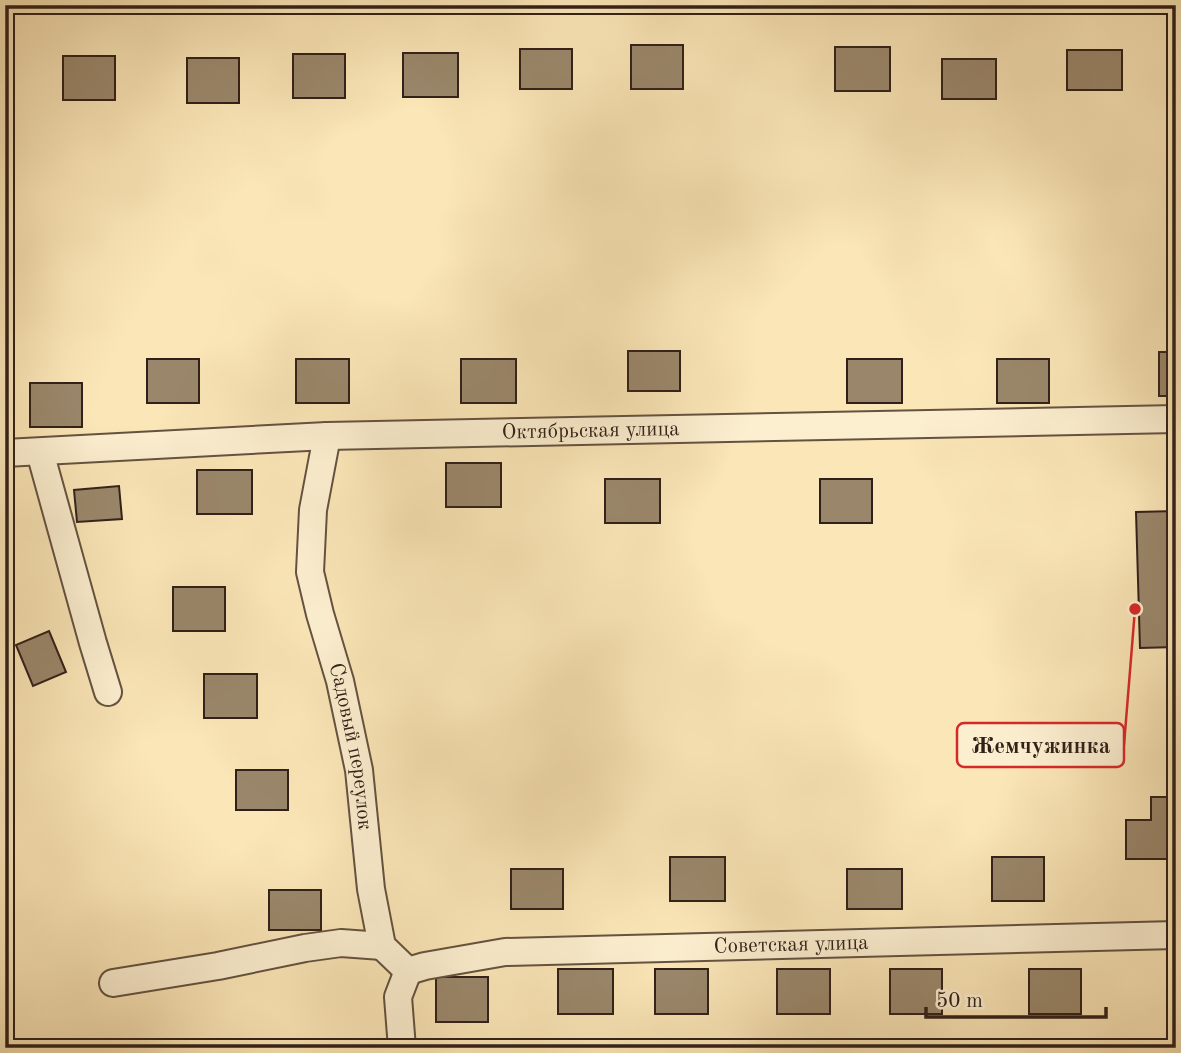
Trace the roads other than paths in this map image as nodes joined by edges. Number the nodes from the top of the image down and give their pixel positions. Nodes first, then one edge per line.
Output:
1 (1176, 419) edge
2 (327, 436) junction
3 (40, 452) junction
4 (5, 453) edge
5 (108, 692) dead end
6 (1176, 935) edge
7 (382, 946) junction
8 (408, 971) junction
9 (113, 983) dead end
10 (402, 1048) edge

1 - 2 street, Октябрьская улица
2 - 3 street, Октябрьская улица
2 - 7 street, Садовый переулок
3 - 4 street, Октябрьская улица
3 - 5 street
6 - 8 street, Советская улица
7 - 8 street
7 - 9 street
8 - 10 street

